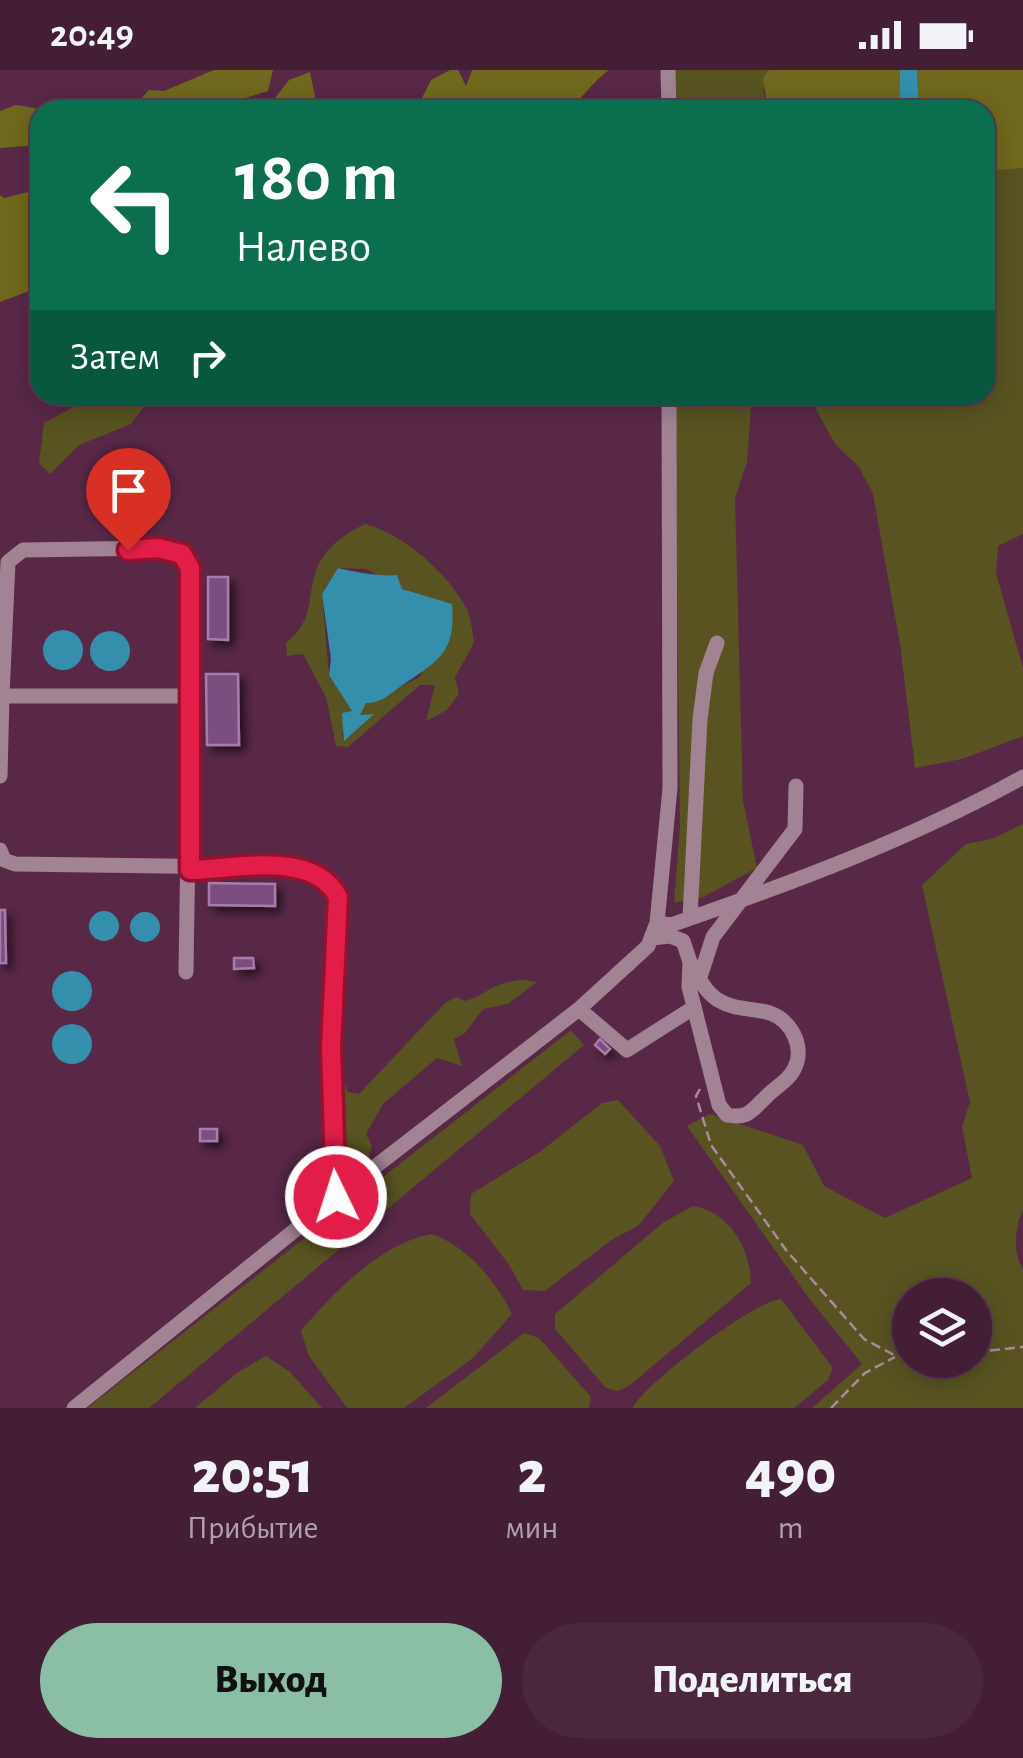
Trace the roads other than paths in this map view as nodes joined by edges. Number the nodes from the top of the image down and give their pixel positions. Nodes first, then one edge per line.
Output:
1 (668, 70) edge
2 (668, 100) edge
3 (669, 405) edge
4 (717, 643) dead end
5 (2, 696) edge
6 (191, 696) junction
7 (0, 776) edge
8 (1023, 777) edge
9 (796, 786) dead end
10 (0, 850) edge
11 (190, 870) junction
12 (744, 900) junction
13 (690, 918) junction
14 (654, 931) junction
15 (690, 962) junction
16 (186, 972) dead end
17 (700, 980) junction
18 (693, 1008) junction
19 (579, 1009) junction
20 (336, 1197) junction
21 (74, 1408) edge

1 - 2 street
3 - 14 street
4 - 13 street
5 - 6 street
5 - 6 street
5 - 7 street
6 - 11 street
8 - 12 street
9 - 12 street
10 - 11 street
11 - 16 street
11 - 20 street
12 - 13 street
12 - 17 street
13 - 14 street
14 - 15 street
14 - 19 street
15 - 17 street
15 - 18 street
17 - 18 street
18 - 19 street
19 - 20 street
20 - 21 street

